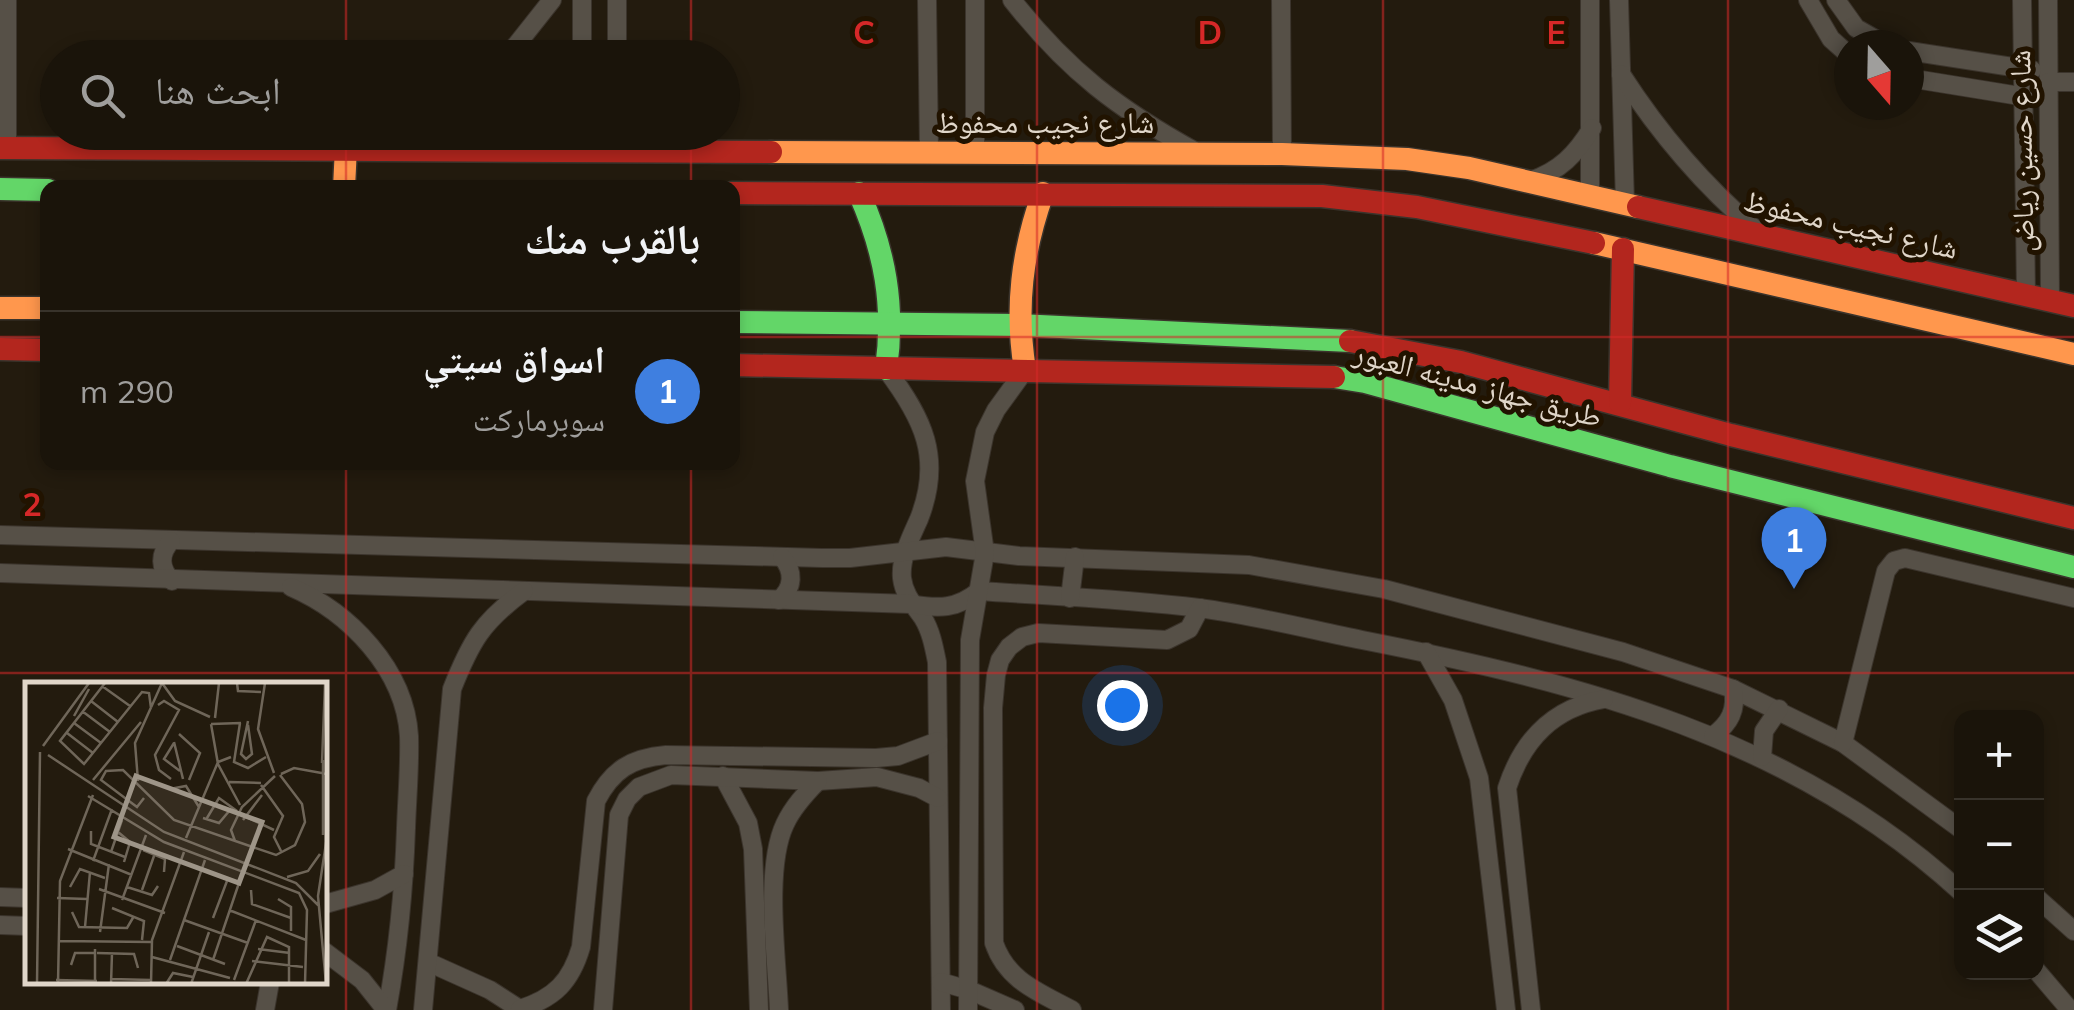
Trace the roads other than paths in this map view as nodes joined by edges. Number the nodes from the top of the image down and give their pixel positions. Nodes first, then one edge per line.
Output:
1 (7, 0) edge
2 (552, 0) edge
3 (582, 0) edge
4 (617, 0) edge
5 (927, 0) edge
6 (975, 0) edge
7 (1012, 0) edge
8 (1282, 0) edge
9 (1590, 0) edge
10 (1619, 0) edge
11 (1808, 0) edge
12 (1836, 0) edge
13 (2022, 0) edge
14 (2048, 0) edge
15 (1860, 30) edge
16 (520, 40) edge
17 (582, 40) edge
18 (617, 40) edge
19 (1834, 42) edge
20 (1924, 53) edge
21 (2022, 69) junction
22 (1621, 74) junction
23 (1924, 81) edge
24 (2074, 82) edge
25 (2047, 85) junction
26 (2022, 97) junction
27 (1592, 128) junction
28 (740, 145) edge
29 (3, 148) edge
30 (40, 148) edge
31 (346, 150) edge
32 (929, 151) junction
33 (975, 151) junction
34 (1198, 153) junction
35 (1282, 154) junction
36 (344, 180) edge
37 (1530, 181) junction
38 (0, 190) edge
39 (40, 190) edge
40 (740, 192) edge
41 (859, 193) junction
42 (1043, 193) junction
43 (1198, 195) junction
44 (1590, 196) junction
45 (1625, 203) junction
46 (1760, 234) junction
47 (1623, 249) junction
48 (2026, 295) junction
49 (2050, 301) junction
50 (2074, 306) edge
51 (0, 308) edge
52 (40, 308) edge
53 (740, 322) edge
54 (892, 325) junction
55 (1019, 325) junction
56 (0, 349) edge
57 (40, 350) edge
58 (2074, 354) edge
59 (740, 365) edge
60 (886, 369) junction
61 (1024, 370) junction
62 (1620, 403) junction
63 (1681, 422) junction
64 (1670, 466) junction
65 (2074, 518) edge
66 (0, 535) edge
67 (171, 541) junction
68 (907, 550) junction
69 (985, 552) junction
70 (782, 557) junction
71 (1075, 557) junction
72 (2074, 567) edge
73 (0, 574) edge
74 (172, 581) junction
75 (282, 583) junction
76 (524, 591) junction
77 (980, 591) junction
78 (1070, 598) junction
79 (2074, 598) edge
80 (779, 600) junction
81 (911, 604) junction
82 (1200, 608) junction
83 (1426, 652) junction
84 (1733, 689) junction
85 (1610, 698) junction
86 (1779, 709) junction
87 (409, 734) junction
88 (446, 736) junction
89 (1714, 736) junction
90 (938, 741) junction
91 (1843, 743) junction
92 (1762, 756) junction
93 (723, 776) junction
94 (818, 781) junction
95 (938, 798) junction
96 (1954, 824) edge
97 (404, 874) junction
98 (1957, 890) edge
99 (0, 897) edge
100 (25, 898) edge
101 (328, 904) edge
102 (2044, 905) edge
103 (0, 925) edge
104 (25, 926) edge
105 (2074, 931) edge
106 (328, 954) edge
107 (430, 964) junction
108 (2044, 979) edge
109 (942, 982) junction
110 (270, 985) edge
111 (969, 990) junction
112 (1502, 1007) edge
113 (266, 1010) edge
114 (386, 1010) edge
115 (423, 1010) edge
116 (521, 1010) edge
117 (603, 1010) edge
118 (758, 1010) edge
119 (779, 1010) edge
120 (941, 1010) edge
121 (968, 1010) edge
122 (1015, 1010) edge
123 (1072, 1010) edge
124 (1531, 1010) edge
125 (2070, 1010) edge

1 - 29 street
2 - 16 street
3 - 17 street
4 - 18 street
5 - 32 street
6 - 33 street
7 - 34 street
8 - 35 street
9 - 27 street
10 - 22 street
11 - 19 street
12 - 15 street
13 - 21 street, شارع حسين رياض
14 - 25 street, شارع حسين رياض
20 - 21 street
21 - 25 street
21 - 26 street, شارع حسين رياض
22 - 45 street
22 - 46 street
23 - 26 street
24 - 25 street
25 - 26 street
25 - 49 street, شارع حسين رياض
26 - 48 street, شارع حسين رياض
27 - 37 street
27 - 44 street
28 - 32 street, شارع نجيب محفوظ
29 - 30 street, شارع نجيب محفوظ
31 - 36 street
32 - 33 street, شارع نجيب محفوظ
33 - 34 street, شارع نجيب محفوظ
34 - 35 street, شارع نجيب محفوظ
34 - 43 street
35 - 37 street, شارع نجيب محفوظ
37 - 44 street, شارع نجيب محفوظ
38 - 39 street
40 - 41 street
41 - 42 street
41 - 54 street
42 - 43 street
42 - 55 street
43 - 47 street
44 - 45 street, شارع نجيب محفوظ
45 - 46 street, شارع نجيب محفوظ
46 - 48 street, شارع نجيب محفوظ
47 - 58 street
47 - 62 street
48 - 49 street, شارع نجيب محفوظ
49 - 50 street, شارع نجيب محفوظ
51 - 52 street
53 - 54 street, طريق جهاز مدينه العبور
54 - 55 street, طريق جهاز مدينه العبور
54 - 60 street
55 - 61 street
55 - 62 street, طريق جهاز مدينه العبور
56 - 57 street
59 - 60 street, طريق جهاز مدينه العبور
60 - 61 street, طريق جهاز مدينه العبور
60 - 68 street
61 - 64 street, طريق جهاز مدينه العبور
61 - 69 street
62 - 63 street, طريق جهاز مدينه العبور
63 - 64 street
63 - 65 street, طريق جهاز مدينه العبور
64 - 72 street, طريق جهاز مدينه العبور
66 - 67 street
67 - 70 street
67 - 74 street
68 - 69 street
68 - 70 street
68 - 81 street
69 - 71 street
69 - 77 street
70 - 80 street
71 - 78 street
71 - 84 street
73 - 74 street
74 - 75 street
75 - 76 street
75 - 87 street
76 - 80 street
76 - 88 street
77 - 78 street
77 - 81 street
77 - 111 street
78 - 82 street
79 - 91 street
80 - 81 street
81 - 90 street
82 - 83 street
82 - 123 street
83 - 85 street
83 - 112 street
84 - 86 street
84 - 89 street
85 - 89 street
85 - 124 street
86 - 91 street
86 - 92 street
87 - 88 street
87 - 97 street
88 - 107 street
89 - 92 street
90 - 95 street
90 - 116 street
91 - 96 street
92 - 98 street
93 - 94 street
93 - 117 street
93 - 118 street
94 - 95 street
94 - 119 street
95 - 109 street
97 - 101 street
97 - 114 street
99 - 100 street
102 - 105 street
103 - 104 street
106 - 114 street
107 - 115 street
107 - 116 street
108 - 125 street
109 - 111 street
109 - 120 street
110 - 113 street
111 - 121 street
111 - 122 street

